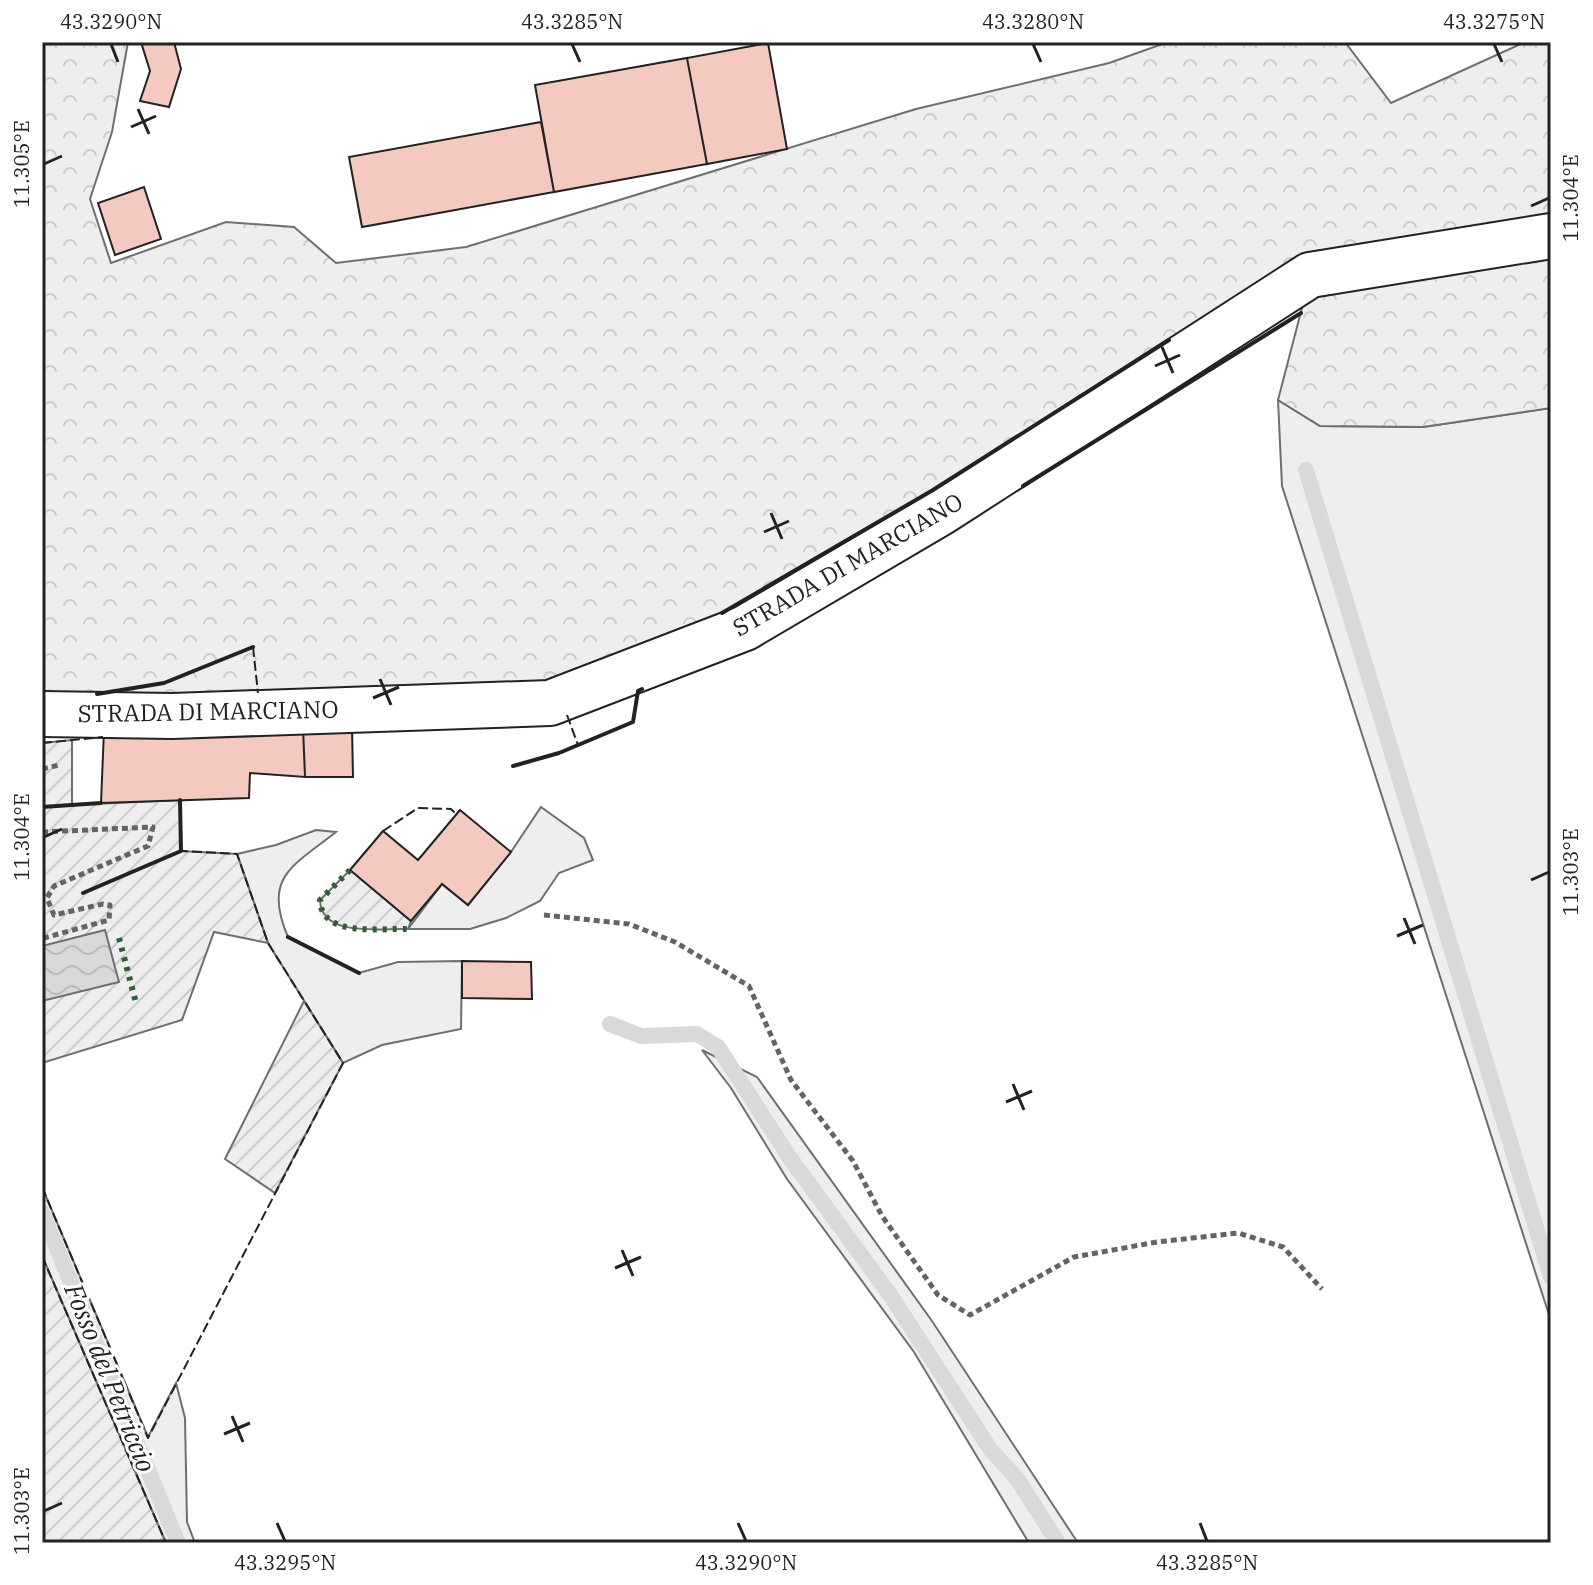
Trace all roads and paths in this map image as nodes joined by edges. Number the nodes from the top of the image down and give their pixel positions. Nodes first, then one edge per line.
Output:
1 (1551, 236) edge
2 (42, 714) edge
3 (42, 832) edge
4 (544, 915) dead end
5 (44, 938) edge
6 (1322, 1289) dead end

1 - 2 street, STRADA DI MARCIANO
3 - 5 path
4 - 6 path

